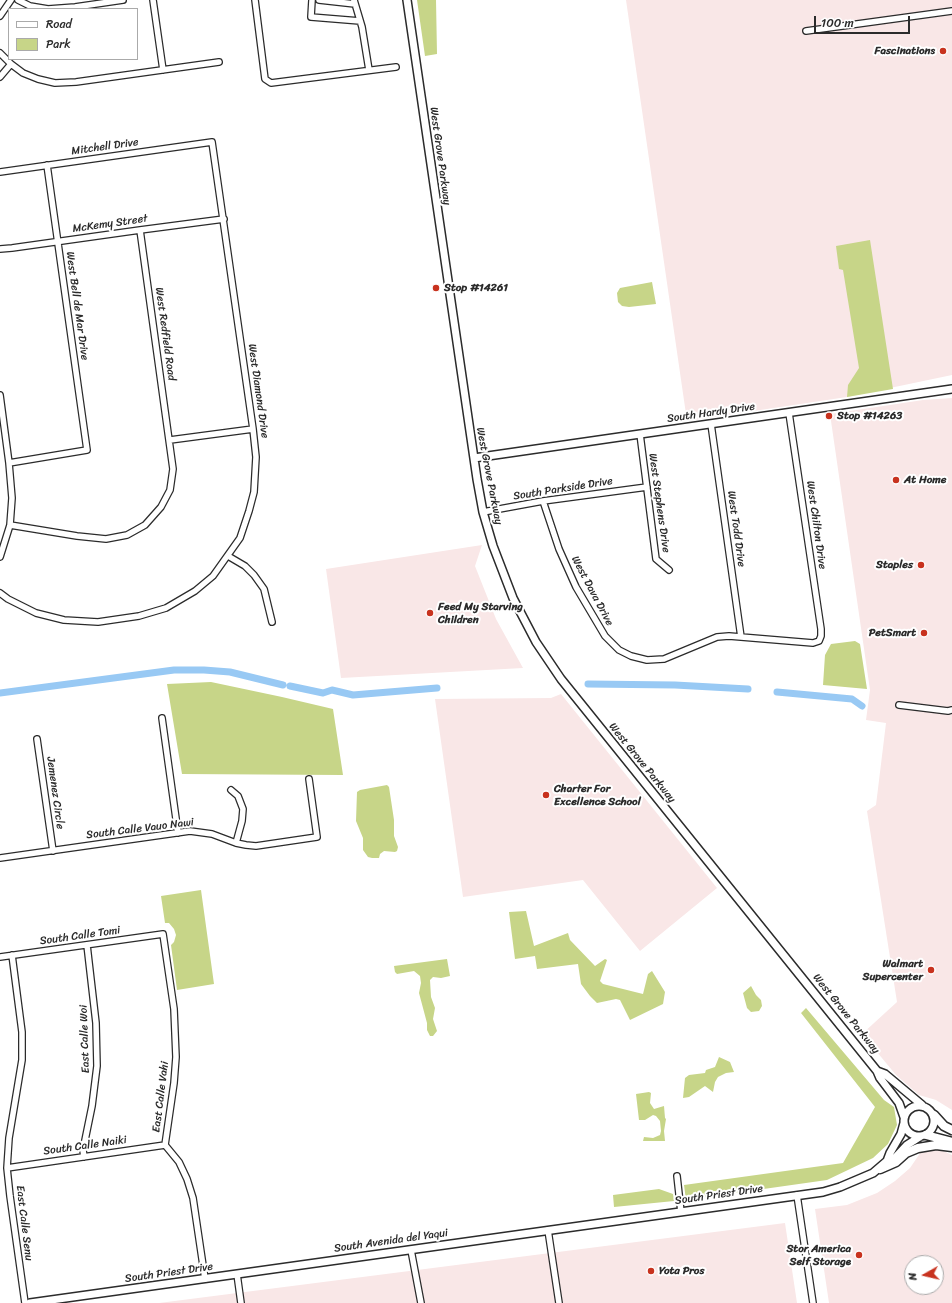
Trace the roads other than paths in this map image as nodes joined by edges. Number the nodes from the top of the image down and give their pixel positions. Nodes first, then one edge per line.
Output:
1 (11, 0) edge
2 (18, 0) edge
3 (123, 0) edge
4 (153, 0) edge
5 (255, 0) edge
6 (312, 0) edge
7 (319, 0) edge
8 (407, 0) edge
9 (354, 2) edge
10 (42, 8) edge
11 (62, 8) edge
12 (952, 11) edge
13 (0, 16) edge
14 (360, 21) junction
15 (806, 31) dead end
16 (0, 53) edge
17 (219, 62) dead end
18 (11, 64) junction
19 (396, 67) dead end
20 (163, 70) junction
21 (369, 70) junction
22 (0, 77) edge
23 (212, 142) joint
24 (47, 165) junction
25 (0, 172) edge
26 (224, 219) junction
27 (140, 230) junction
28 (58, 242) junction
29 (0, 249) edge
30 (952, 389) edge
31 (0, 395) edge
32 (789, 413) junction
33 (711, 424) junction
34 (253, 429) junction
35 (640, 434) junction
36 (170, 440) junction
37 (474, 458) junction
38 (9, 463) junction
39 (647, 487) junction
40 (543, 501) junction
41 (483, 512) junction
42 (10, 525) junction
43 (228, 556) junction
44 (0, 557) edge
45 (669, 570) dead end
46 (0, 593) edge
47 (272, 622) dead end
48 (741, 637) junction
49 (899, 705) dead end
50 (951, 712) edge
51 (162, 718) dead end
52 (37, 739) dead end
53 (309, 779) dead end
54 (231, 790) dead end
55 (178, 833) junction
56 (236, 844) junction
57 (53, 850) junction
58 (0, 858) edge
59 (163, 934) joint
60 (87, 945) junction
61 (12, 956) junction
62 (0, 957) edge
63 (878, 1070) junction
64 (922, 1106) junction
65 (934, 1115) junction
66 (904, 1120) junction
67 (952, 1130) edge
68 (924, 1135) junction
69 (952, 1142) edge
70 (165, 1145) junction
71 (952, 1147) edge
72 (84, 1157) junction
73 (887, 1161) junction
74 (7, 1168) junction
75 (880, 1169) junction
76 (676, 1176) dead end
77 (797, 1195) junction
78 (681, 1212) junction
79 (548, 1230) junction
80 (411, 1250) junction
81 (237, 1274) junction
82 (205, 1279) junction
83 (25, 1303) edge
84 (30, 1303) edge
85 (242, 1303) edge
86 (421, 1303) edge
87 (559, 1303) edge
88 (813, 1303) edge

1 - 13 street
2 - 10 street
3 - 11 street
4 - 20 street
5 - 21 street
6 - 14 street
7 - 9 street
8 - 37 street, West Grove Parkway
9 - 14 street
12 - 15 street
14 - 21 street
16 - 18 street
17 - 20 street
18 - 20 street
18 - 22 street
19 - 21 street
23 - 24 street, Mitchell Drive
23 - 26 street, West Diamond Drive
24 - 25 street, Mitchell Drive
24 - 28 street, West Bell de Mar Drive
26 - 27 street, McKemy Street
26 - 34 street, West Diamond Drive
27 - 28 street, McKemy Street
27 - 36 street, West Redfield Road
28 - 29 street, McKemy Street
28 - 38 street, West Bell de Mar Drive
30 - 32 street, South Hardy Drive
31 - 38 street
32 - 33 street, South Hardy Drive
32 - 48 street, West Chilton Drive
33 - 35 street, South Hardy Drive
33 - 48 street, West Todd Drive
34 - 36 street
34 - 43 street, West Diamond Drive
35 - 37 street, South Hardy Drive
35 - 39 street, West Stephens Drive
36 - 42 street, West Redfield Road
37 - 41 street, West Grove Parkway
38 - 42 street
39 - 40 street, South Parkside Drive
39 - 45 street, West Stephens Drive
40 - 41 street, South Parkside Drive
40 - 48 street, West Dava Drive
41 - 63 street, West Grove Parkway
42 - 44 street
43 - 46 street
43 - 47 street
49 - 50 street
51 - 55 street
52 - 57 street, Jemenez Circle
53 - 56 street, South Calle Vauo Nawi
54 - 56 street
55 - 56 street, South Calle Vauo Nawi
55 - 57 street, South Calle Vauo Nawi
57 - 58 street, South Calle Vauo Nawi
59 - 60 street, South Calle Tomi
59 - 70 street, East Calle Vahi
60 - 61 street, South Calle Tomi
60 - 72 street, East Calle Woi
61 - 62 street, South Calle Tomi
61 - 74 street, East Calle Senu
63 - 64 street, West Grove Parkway
63 - 66 street, West Grove Parkway
64 - 65 street
64 - 66 street
65 - 67 main road
65 - 68 street
66 - 68 street
66 - 73 street, South Priest Drive
68 - 69 main road
68 - 73 street, South Priest Drive
70 - 72 street, South Calle Naiki
70 - 82 street, East Calle Vahi
71 - 75 main road
72 - 74 street, South Calle Naiki
73 - 75 street, South Priest Drive
74 - 83 street, East Calle Senu
75 - 77 street, South Priest Drive
76 - 78 street
77 - 78 street, South Priest Drive
77 - 88 street
78 - 79 street, South Priest Drive
79 - 80 street, South Avenida del Yaqui
79 - 87 street
80 - 81 street, South Avenida del Yaqui
80 - 86 street
81 - 82 street, South Priest Drive
81 - 85 street
82 - 84 street, South Priest Drive

